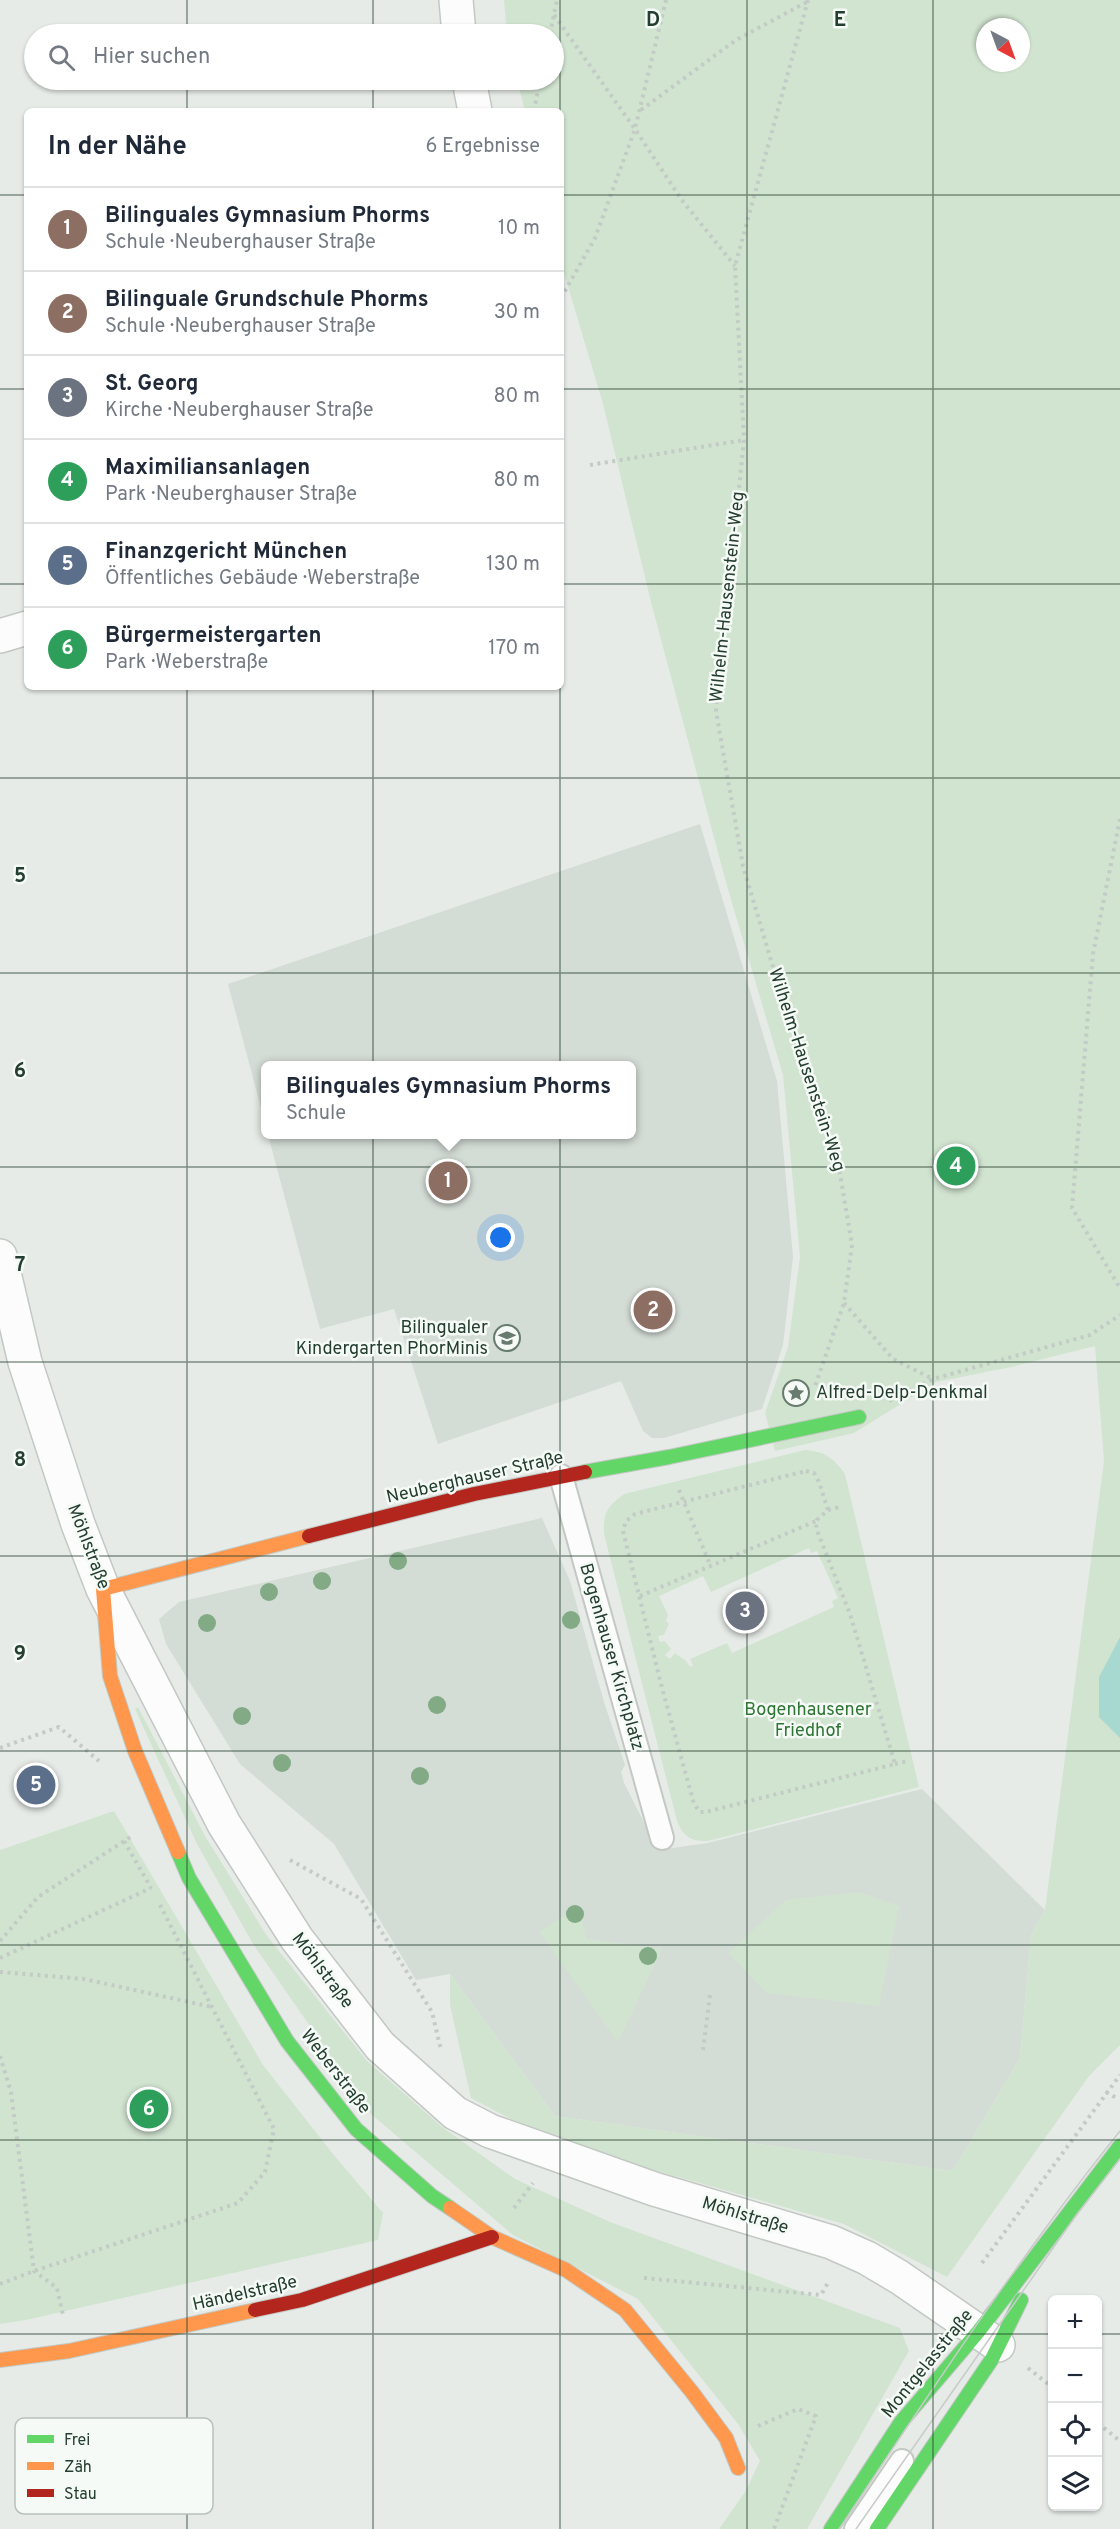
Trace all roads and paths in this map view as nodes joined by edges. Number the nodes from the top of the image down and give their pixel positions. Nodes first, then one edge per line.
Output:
1 (456, 0) edge
2 (557, 0) edge
3 (666, 0) edge
4 (808, 1) edge
5 (554, 15) junction
6 (458, 24) edge
7 (552, 24) edge
8 (560, 24) edge
9 (564, 29) edge
10 (471, 90) edge
11 (538, 90) edge
12 (474, 108) edge
13 (535, 108) edge
14 (640, 110) junction
15 (635, 129) junction
16 (735, 266) junction
17 (564, 293) edge
18 (744, 440) junction
19 (590, 465) dead end
20 (24, 629) edge
21 (0, 636) edge
22 (1120, 819) edge
23 (0, 1256) edge
24 (1120, 1288) edge
25 (844, 1303) junction
26 (1120, 1315) edge
27 (13, 1353) edge
28 (933, 1379) junction
29 (859, 1417) joint
30 (800, 1429) junction
31 (561, 1476) junction
32 (683, 1502) junction
33 (840, 1507) dead end
34 (828, 1510) junction
35 (817, 1520) junction
36 (711, 1567) junction
37 (103, 1589) junction
38 (640, 1596) junction
39 (0, 1748) edge
40 (135, 1751) junction
41 (908, 1761) dead end
42 (895, 1764) junction
43 (164, 1821) junction
44 (662, 1838) dead end
45 (124, 1841) junction
46 (283, 1856) dead end
47 (151, 1888) junction
48 (0, 1941) edge
49 (0, 1958) edge
50 (0, 1972) edge
51 (710, 1995) dead end
52 (213, 2007) junction
53 (432, 2012) dead end
54 (703, 2050) dead end
55 (0, 2055) edge
56 (1106, 2092) dead end
57 (1118, 2099) dead end
58 (1120, 2146) edge
59 (554, 2155) junction
60 (1058, 2226) junction
61 (492, 2237) junction
62 (34, 2271) junction
63 (835, 2272) dead end
64 (635, 2277) dead end
65 (1028, 2282) joint
66 (0, 2284) edge
67 (988, 2338) junction
68 (69, 2351) junction
69 (0, 2360) edge
70 (1025, 2365) dead end
71 (1048, 2383) edge
72 (1102, 2426) edge
73 (726, 2438) junction
74 (1120, 2441) edge
75 (738, 2468) dead end
76 (774, 2529) edge
77 (831, 2529) edge
78 (856, 2529) edge
79 (877, 2529) edge

1 - 6 street
2 - 5 path
3 - 14 path
4 - 14 path
4 - 16 path, Wilhelm-Hausenstein-Weg
5 - 7 path
5 - 8 path
9 - 15 path
10 - 12 street
11 - 13 path
14 - 15 path
15 - 16 path
15 - 17 path
16 - 18 path, Wilhelm-Hausenstein-Weg
18 - 19 path
18 - 25 path, Wilhelm-Hausenstein-Weg
20 - 21 street
22 - 24 path
23 - 27 street, Möhlstraße
25 - 28 path
25 - 30 path, Wilhelm-Hausenstein-Weg
26 - 28 path
27 - 37 street, Möhlstraße
28 - 29 path
29 - 30 street, Neuberghauser Straße
30 - 31 street, Neuberghauser Straße
31 - 37 street, Neuberghauser Straße
31 - 44 lane, Bogenhauser Kirchplatz
32 - 34 path
32 - 36 path
32 - 38 path
33 - 34 path
34 - 35 path
35 - 36 path
35 - 42 path
36 - 38 path
37 - 40 street, Weberstraße
37 - 59 street, Möhlstraße
38 - 42 path
39 - 40 path
40 - 43 street, Weberstraße
41 - 42 path
43 - 45 path
43 - 61 street, Weberstraße
45 - 47 path
45 - 48 path
46 - 53 path
47 - 49 path
47 - 52 path
50 - 52 path
51 - 54 path
52 - 62 path
55 - 62 path
56 - 57 path
58 - 60 street, Montgelasstraße
59 - 61 path
59 - 67 street, Möhlstraße
60 - 65 street, Montgelasstraße
60 - 67 street, Montgelasstraße
61 - 68 street, Händelstraße
61 - 73 street, Weberstraße
62 - 66 path
62 - 68 path
63 - 64 path
65 - 67 lane
67 - 77 street, Montgelasstraße
67 - 78 lane
67 - 79 street, Montgelasstraße
68 - 69 street, Händelstraße
70 - 71 path
72 - 74 path
73 - 75 street, Weberstraße
73 - 76 path

